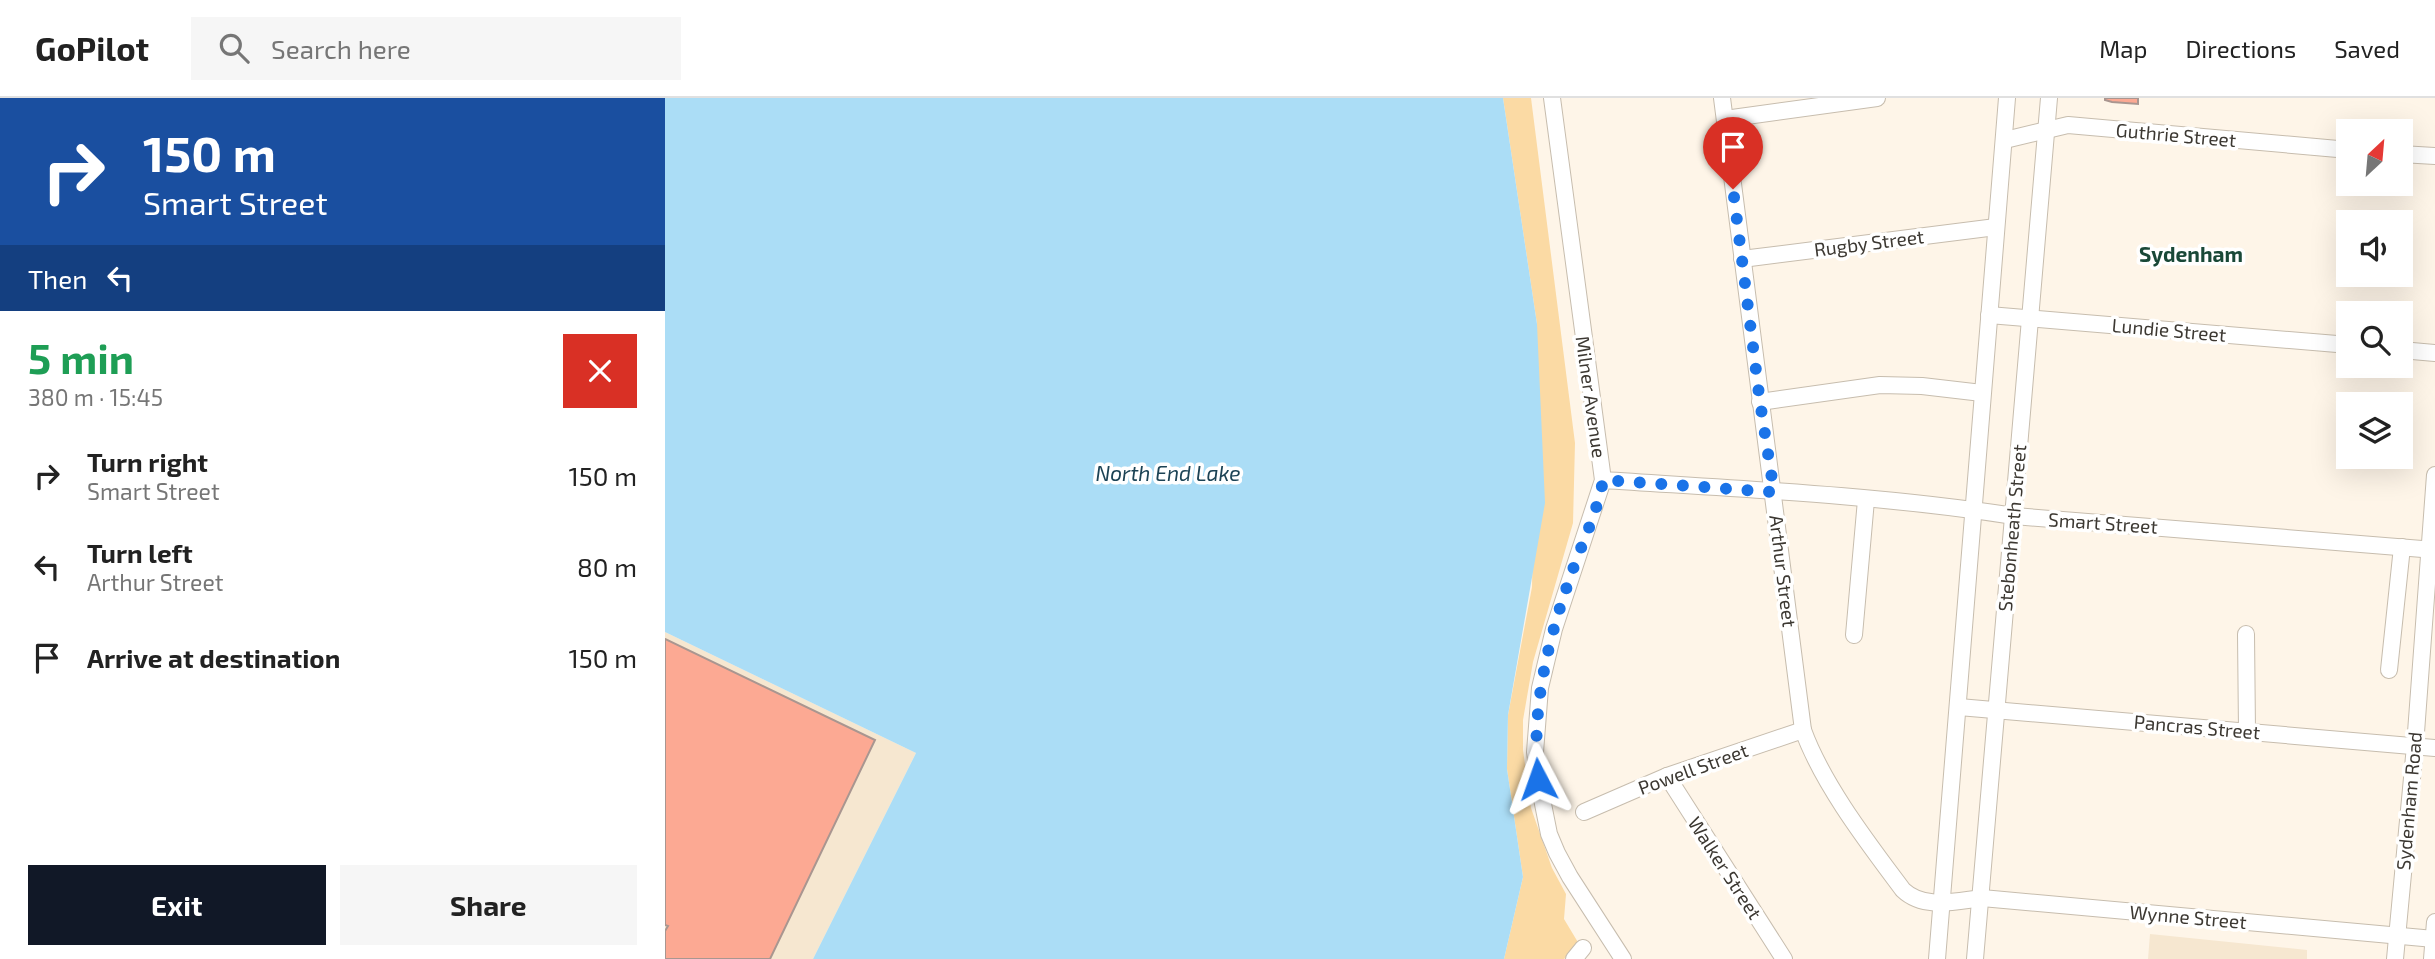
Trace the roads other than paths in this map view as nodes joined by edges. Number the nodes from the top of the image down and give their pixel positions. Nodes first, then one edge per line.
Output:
1 (1552, 98) edge
2 (1722, 98) edge
3 (1877, 98) edge
4 (2007, 98) edge
5 (2049, 98) edge
6 (1725, 118) junction
7 (2047, 130) junction
8 (2005, 140) junction
9 (2336, 149) edge
10 (2413, 155) edge
11 (2435, 156) edge
12 (1996, 227) junction
13 (1742, 259) junction
14 (1989, 315) junction
15 (2029, 318) junction
16 (2336, 344) edge
17 (2413, 351) edge
18 (2435, 353) edge
19 (1982, 393) junction
20 (1760, 402) junction
21 (2435, 475) edge
22 (1603, 480) junction
23 (1774, 492) junction
24 (1866, 500) junction
25 (1973, 510) junction
26 (2014, 516) junction
27 (2402, 547) junction
28 (2432, 550) edge
29 (2246, 634) dead end
30 (1854, 635) dead end
31 (2389, 670) dead end
32 (1959, 707) junction
33 (1997, 709) junction
34 (1803, 730) junction
35 (2247, 731) junction
36 (2415, 746) junction
37 (2435, 748) edge
38 (1667, 776) junction
39 (1584, 812) dead end
40 (1982, 898) junction
41 (1943, 902) junction
42 (2434, 931) edge
43 (2397, 936) junction
44 (1623, 959) edge
45 (1784, 959) edge
46 (1937, 959) edge
47 (1975, 959) edge
48 (2395, 959) edge
49 (2432, 959) edge

1 - 22 street, Milner Avenue
2 - 6 street, Arthur Street
3 - 6 street
4 - 8 street, Stebonheath Street
5 - 7 street, Stebonheath Street
6 - 13 street, Arthur Street
7 - 8 street, Guthrie Street
7 - 9 street, Guthrie Street
7 - 15 street, Stebonheath Street
8 - 12 street, Stebonheath Street
10 - 11 street
12 - 13 street, Rugby Street
12 - 14 street, Stebonheath Street
13 - 20 street, Arthur Street
14 - 15 street, Lundie Street
14 - 19 street, Stebonheath Street
15 - 16 street, Lundie Street
15 - 26 street, Stebonheath Street
17 - 18 street
19 - 20 street
19 - 25 street, Stebonheath Street
20 - 23 street, Arthur Street
21 - 28 street, Sydenham Road
22 - 23 street, Smart Street
22 - 44 street, Milner Avenue
23 - 24 street, Smart Street
23 - 34 street, Arthur Street
24 - 25 street, Smart Street
24 - 30 street
25 - 26 street, Smart Street
25 - 32 street, Stebonheath Street
26 - 27 street, Smart Street
26 - 33 street, Stebonheath Street
27 - 28 street, Smart Street
27 - 31 street
28 - 36 street, Sydenham Road
29 - 35 street
32 - 33 street, Pancras Street
32 - 41 street, Stebonheath Street
33 - 35 street, Pancras Street
33 - 40 street, Stebonheath Street
34 - 38 street, Powell Street
34 - 41 street, Arthur Street
35 - 36 street, Pancras Street
36 - 37 street, Pancras Street
36 - 43 street, Sydenham Road
38 - 39 street, Powell Street
38 - 45 street, Walker Street
40 - 41 street, Wynne Street
40 - 43 street, Wynne Street
40 - 47 street, Stebonheath Street
41 - 46 street, Stebonheath Street
42 - 43 street, Wynne Street
42 - 49 street
43 - 48 street, Sydenham Road

